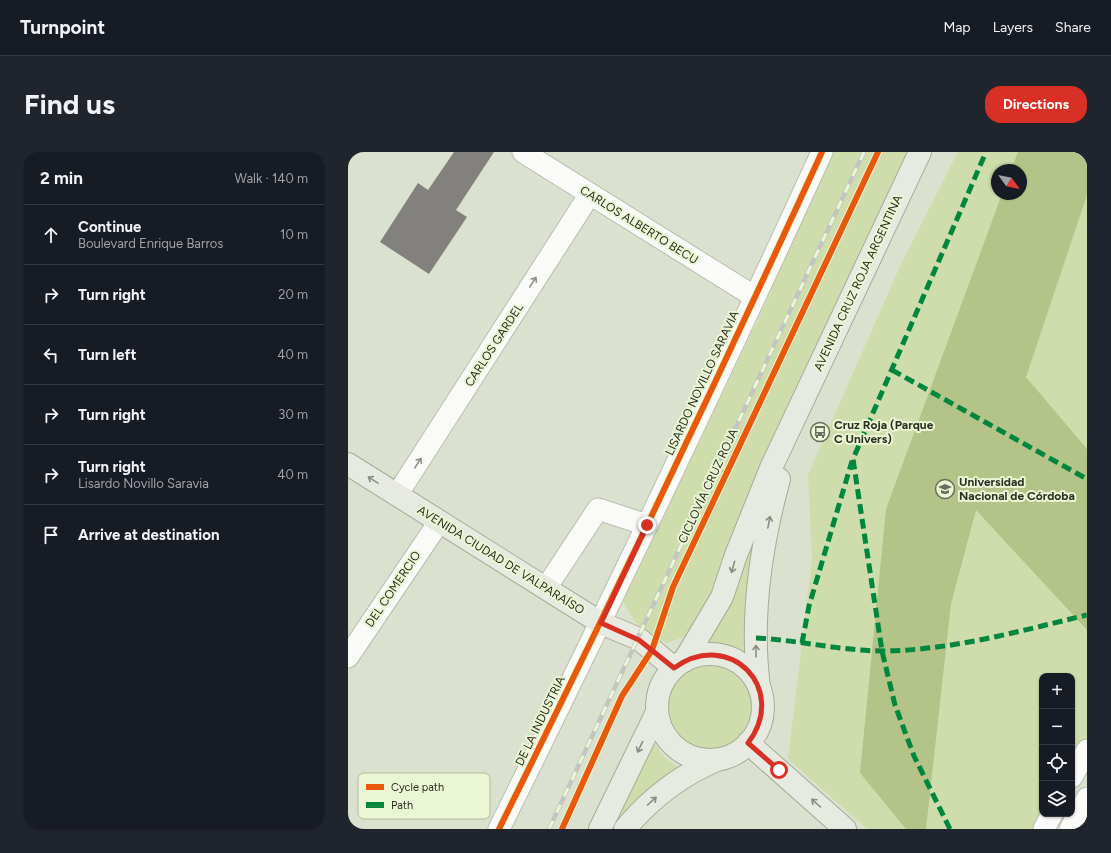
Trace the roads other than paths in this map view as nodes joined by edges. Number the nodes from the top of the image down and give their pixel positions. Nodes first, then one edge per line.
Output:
1 (822, 152) edge
2 (920, 152) edge
3 (535, 155) edge
4 (590, 194) junction
5 (755, 297) junction
6 (796, 414) junction
7 (348, 464) edge
8 (397, 495) junction
9 (439, 522) junction
10 (647, 525) junction
11 (546, 588) junction
12 (601, 623) junction
13 (348, 657) edge
14 (679, 665) junction
15 (759, 690) junction
16 (657, 712) junction
17 (748, 743) junction
18 (1087, 750) edge
19 (717, 760) junction
20 (1075, 772) edge
21 (1087, 798) edge
22 (1050, 817) edge
23 (499, 829) edge
24 (600, 829) edge
25 (625, 829) edge
26 (845, 829) edge
27 (1044, 829) edge
28 (1070, 829) edge

1 - 5 street, LISARDO NOVILLO SARAVIA
2 - 6 main road, AVENIDA CRUZ ROJA ARGENTINA
3 - 4 street, CARLOS ALBERTO BECU
4 - 5 street, CARLOS ALBERTO BECU
8 -> 4 street, CARLOS GARDEL
5 - 10 street, LISARDO NOVILLO SARAVIA
6 -> 14 main road, AVENIDA CRUZ ROJA ARGENTINA
15 -> 6 main road, AVENIDA CRUZ ROJA ARGENTINA
8 -> 7 main road, AVENIDA CIUDAD DE VALPARAÍSO
8 - 9 main road, AVENIDA CIUDAD DE VALPARAÍSO
9 - 11 main road, AVENIDA CIUDAD DE VALPARAÍSO
9 - 13 street, DEL COMERCIO
10 - 11 street
10 - 12 street, LISARDO NOVILLO SARAVIA
11 - 12 main road, AVENIDA CIUDAD DE VALPARAÍSO
12 - 14 main road, AVENIDA CIUDAD DE VALPARAÍSO
12 - 23 street, DE LA INDUSTRIA
14 - 15 main road
14 - 16 main road
15 - 17 main road
16 - 19 main road
16 -> 24 main road
17 - 19 main road
26 -> 17 main road
18 - 20 street
25 -> 19 main road
21 - 28 street
22 - 27 street

